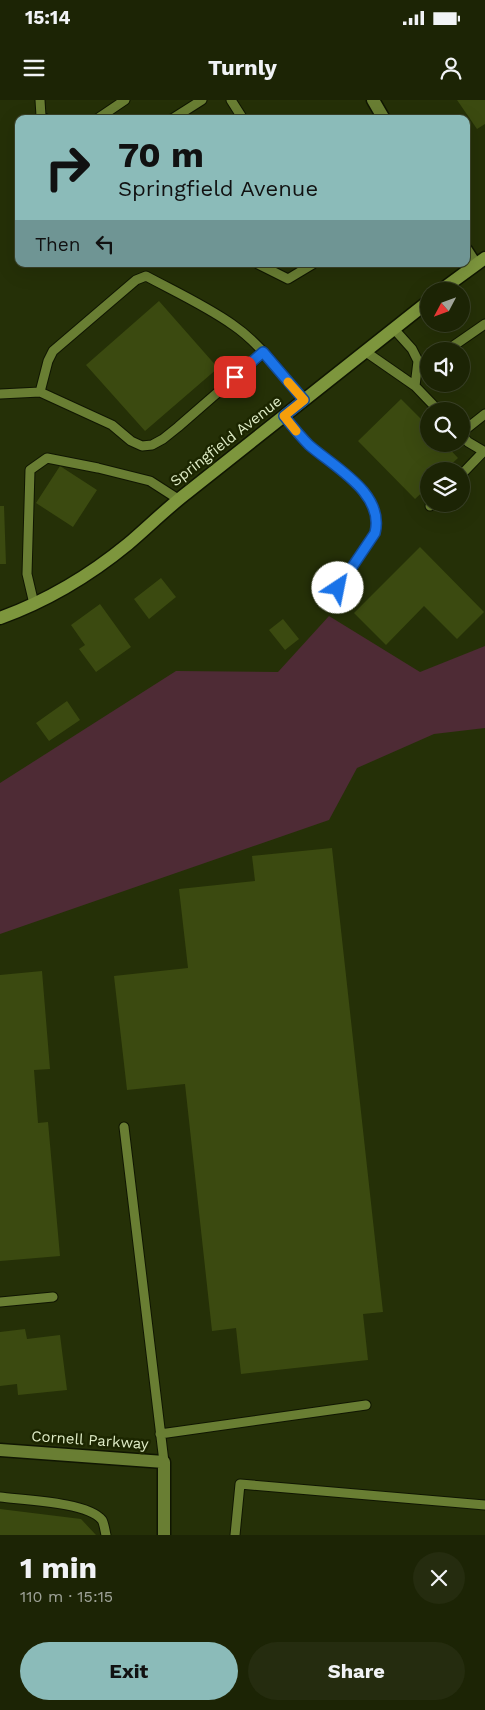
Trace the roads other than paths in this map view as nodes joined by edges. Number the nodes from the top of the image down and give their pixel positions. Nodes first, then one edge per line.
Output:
1 (40, 100) edge
2 (125, 100) edge
3 (202, 100) edge
4 (231, 100) edge
5 (373, 100) edge
6 (41, 115) edge
7 (102, 115) edge
8 (178, 115) edge
9 (240, 115) edge
10 (382, 115) edge
11 (470, 253) edge
12 (480, 261) edge
13 (264, 267) edge
14 (308, 267) edge
15 (452, 282) edge
16 (420, 308) edge
17 (485, 324) edge
18 (394, 329) junction
19 (459, 342) edge
20 (263, 352) junction
21 (366, 352) junction
22 (420, 369) edge
23 (417, 371) junction
24 (415, 386) junction
25 (40, 392) junction
26 (0, 394) edge
27 (304, 400) junction
28 (431, 402) edge
29 (485, 414) edge
30 (284, 416) junction
31 (470, 426) edge
32 (470, 440) edge
33 (484, 452) edge
34 (470, 465) edge
35 (178, 499) junction
36 (338, 588) dead end
37 (34, 604) junction
38 (0, 618) edge
39 (124, 1127) dead end
40 (54, 1297) dead end
41 (0, 1302) edge
42 (366, 1405) dead end
43 (160, 1434) junction
44 (0, 1450) edge
45 (164, 1462) junction
46 (0, 1497) edge
47 (485, 1505) edge
48 (106, 1535) edge
49 (164, 1535) edge
50 (235, 1535) edge

1 - 6 lane
2 - 7 lane
3 - 8 lane
4 - 9 lane
5 - 10 street
11 - 12 street
12 - 15 main road
13 - 14 lane
16 - 18 main road, Springfield Avenue
17 - 19 lane
18 - 21 main road, Springfield Avenue
18 - 23 lane
20 - 25 lane
20 - 25 lane
20 - 27 lane
21 - 24 lane
21 - 27 main road, Springfield Avenue
22 - 23 lane
23 - 24 lane
24 - 28 lane
25 - 26 lane
27 - 30 main road, Springfield Avenue
29 - 31 lane
30 - 35 main road, Springfield Avenue
30 - 36 lane
32 - 33 lane
33 - 34 lane
35 - 37 main road, Springfield Avenue
35 - 37 lane
37 - 38 main road, Springfield Avenue
39 - 43 lane
40 - 41 lane
42 - 43 lane
43 - 45 lane
44 - 45 street, Cornell Parkway
45 - 49 street, Cornell Parkway
46 - 48 lane
47 - 50 lane

